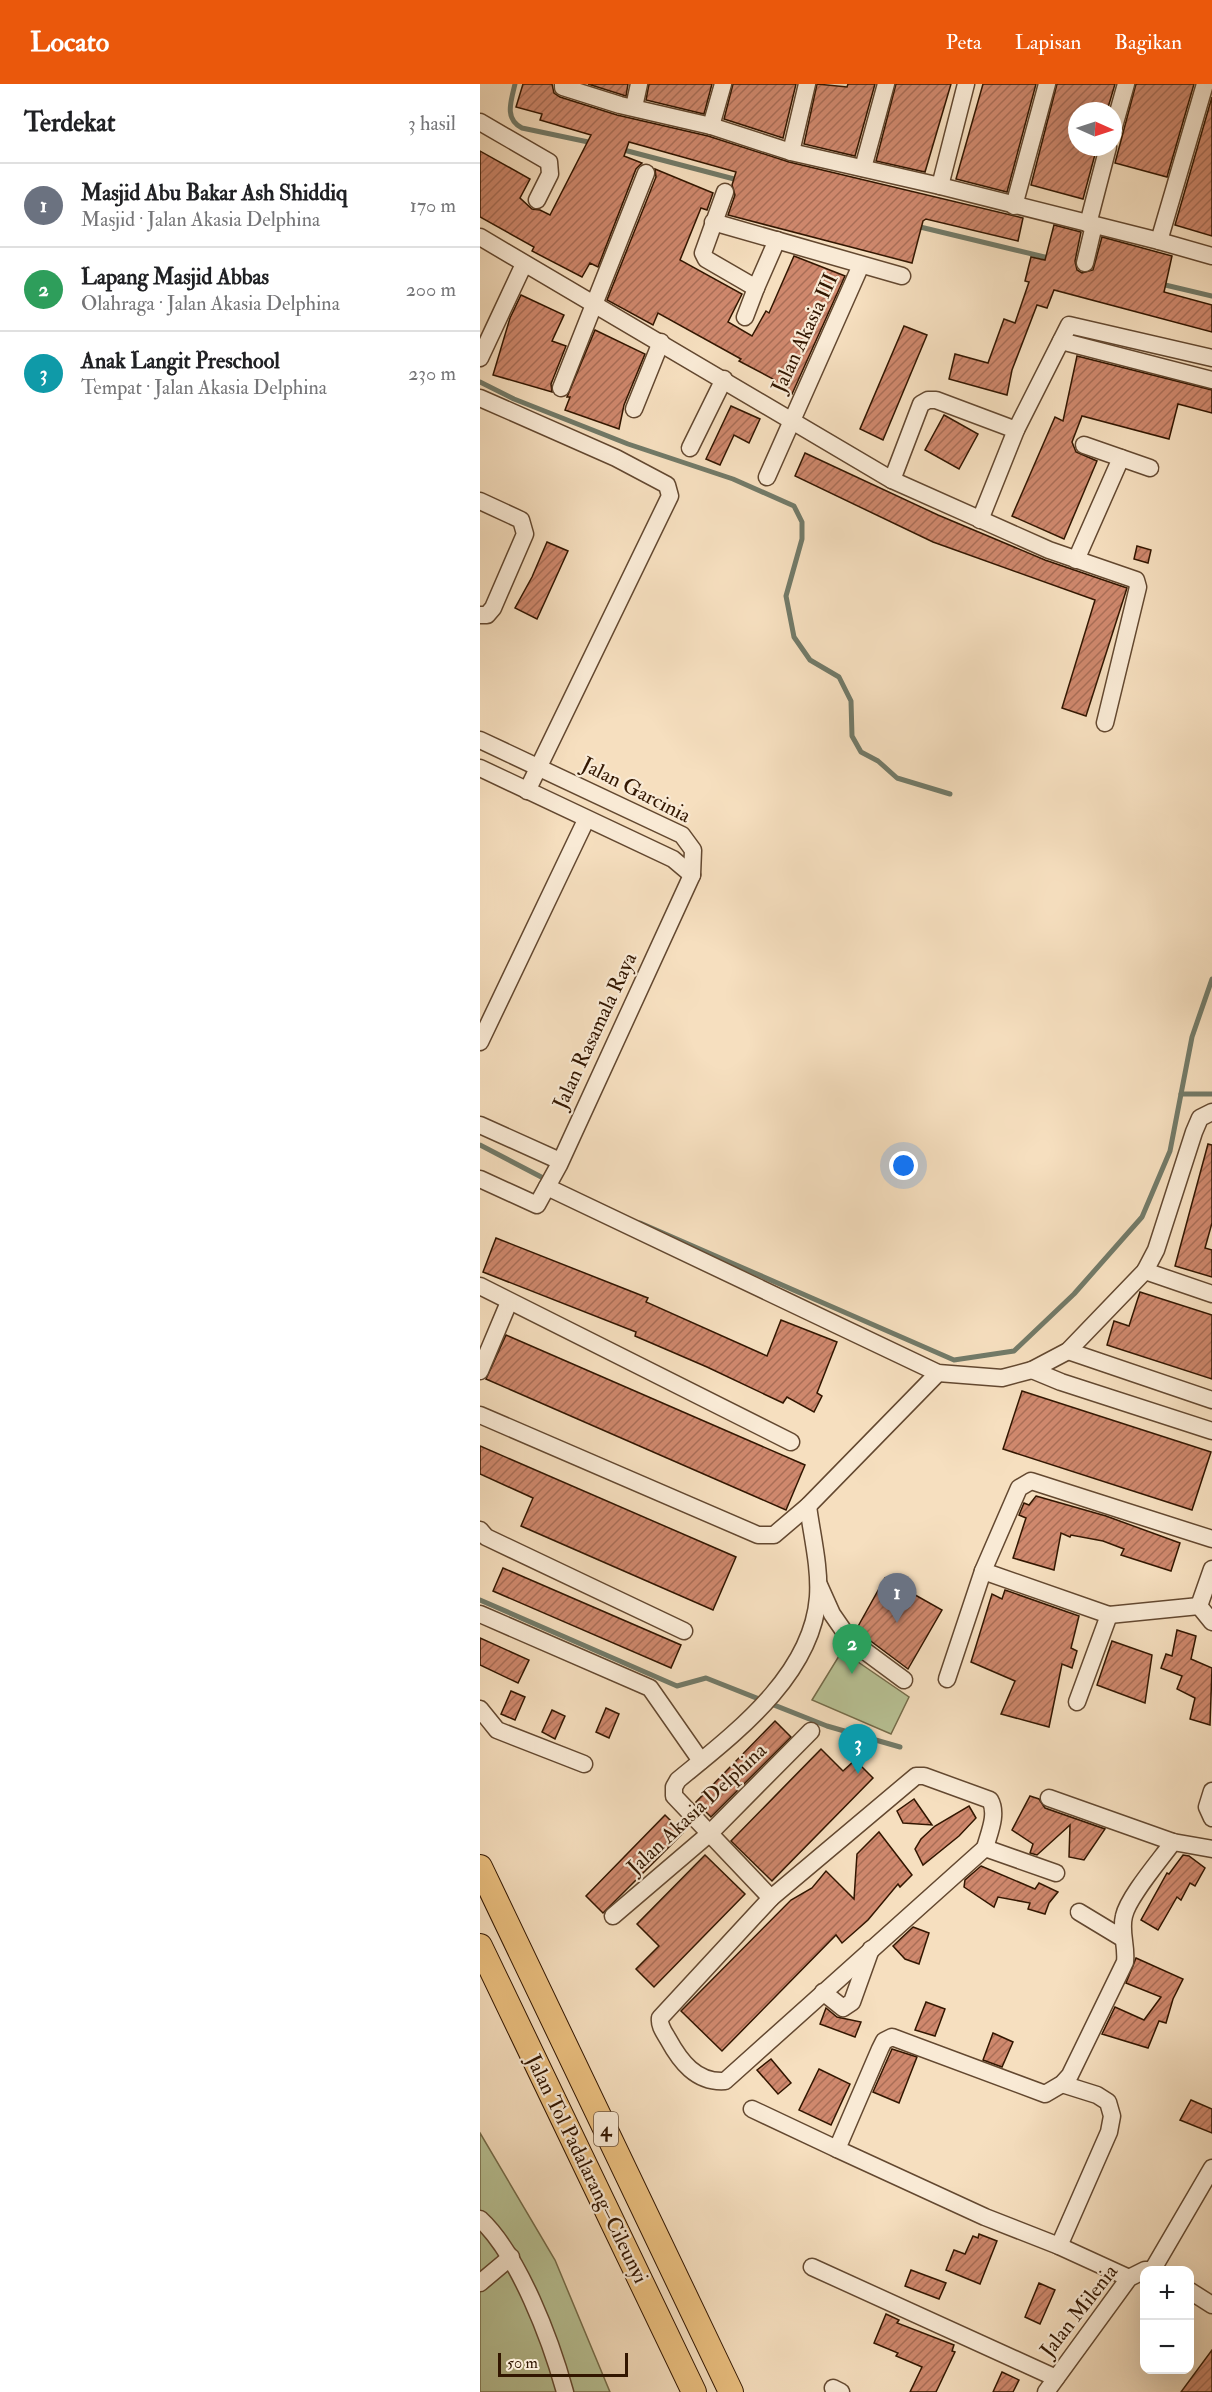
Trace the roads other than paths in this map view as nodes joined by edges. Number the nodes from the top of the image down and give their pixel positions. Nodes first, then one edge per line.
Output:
1 (562, 84) edge
2 (639, 84) edge
3 (723, 84) edge
4 (807, 84) edge
5 (886, 84) edge
6 (966, 84) edge
7 (1047, 84) edge
8 (1126, 84) edge
9 (1205, 84) edge
10 (1121, 102) edge
11 (634, 107) junction
12 (1205, 113) edge
13 (480, 122) edge
14 (711, 126) junction
15 (791, 152) junction
16 (1106, 156) edge
17 (863, 168) junction
18 (646, 172) dead end
19 (940, 186) junction
20 (725, 192) dead end
21 (537, 200) dead end
22 (1014, 206) junction
23 (713, 222) junction
24 (1091, 224) junction
25 (480, 237) edge
26 (777, 240) junction
27 (1159, 242) junction
28 (1212, 256) edge
29 (1085, 263) dead end
30 (524, 264) junction
31 (861, 265) junction
32 (902, 276) dead end
33 (756, 288) junction
34 (596, 304) junction
35 (745, 318) dead end
36 (1061, 341) junction
37 (661, 342) junction
38 (480, 358) edge
39 (1212, 358) edge
40 (724, 379) junction
41 (1212, 380) edge
42 (561, 388) dead end
43 (480, 398) edge
44 (634, 409) dead end
45 (790, 419) junction
46 (1016, 430) junction
47 (1083, 445) dead end
48 (690, 448) dead end
49 (1120, 458) junction
50 (1150, 468) dead end
51 (767, 477) dead end
52 (892, 480) junction
53 (480, 501) edge
54 (980, 520) junction
55 (1076, 560) junction
56 (483, 615) edge
57 (1105, 723) dead end
58 (480, 740) edge
59 (538, 766) junction
60 (480, 768) edge
61 (527, 791) junction
62 (586, 820) junction
63 (692, 875) junction
64 (480, 1041) edge
65 (1212, 1112) edge
66 (480, 1125) edge
67 (560, 1163) junction
68 (480, 1179) edge
69 (548, 1185) junction
70 (1145, 1271) junction
71 (480, 1286) edge
72 (1212, 1294) edge
73 (510, 1302) junction
74 (1068, 1351) junction
75 (1032, 1370) junction
76 (480, 1371) edge
77 (939, 1373) junction
78 (1212, 1400) edge
79 (480, 1415) edge
80 (1212, 1431) edge
81 (791, 1442) dead end
82 (808, 1506) junction
83 (481, 1534) edge
84 (1211, 1537) edge
85 (1212, 1569) edge
86 (983, 1571) junction
87 (818, 1584) junction
88 (1199, 1606) junction
89 (480, 1614) edge
90 (1109, 1615) junction
91 (1212, 1622) edge
92 (684, 1631) dead end
93 (947, 1679) dead end
94 (904, 1680) dead end
95 (1077, 1702) dead end
96 (480, 1709) edge
97 (811, 1731) dead end
98 (701, 1761) junction
99 (584, 1764) dead end
100 (1212, 1791) edge
101 (1049, 1798) dead end
102 (1212, 1818) edge
103 (710, 1834) junction
104 (1173, 1842) junction
105 (985, 1848) junction
106 (1212, 1849) edge
107 (480, 1867) edge
108 (1056, 1873) dead end
109 (771, 1898) junction
110 (1079, 1912) dead end
111 (613, 1916) dead end
112 (1122, 1938) junction
113 (480, 1946) edge
114 (871, 1949) junction
115 (822, 1992) junction
116 (1062, 2084) junction
117 (753, 2109) dead end
118 (837, 2149) junction
119 (1212, 2168) edge
120 (480, 2219) edge
121 (1059, 2246) junction
122 (511, 2258) junction
123 (812, 2266) dead end
124 (1156, 2266) edge
125 (1140, 2274) edge
126 (1129, 2278) junction
127 (480, 2283) edge
128 (1194, 2294) edge
129 (1212, 2305) edge
130 (1056, 2378) junction
131 (565, 2392) edge
132 (694, 2392) edge
133 (731, 2392) edge
134 (1046, 2392) edge

1 - 11 street
2 - 11 street
3 - 14 street
4 - 15 street
5 - 17 street
6 - 19 street
7 - 22 street
8 - 10 street
9 - 12 street
11 - 14 street
12 - 27 street
13 - 21 street
14 - 15 street
15 - 17 street
16 - 24 street
17 - 19 street
18 - 34 street
19 - 22 street
20 - 23 street
22 - 24 street
23 - 26 street
23 - 33 street
24 - 27 street
24 - 29 street
25 - 30 street
26 - 31 street
26 - 33 street
27 - 28 street
30 - 34 street
30 - 38 street
31 - 32 street
31 - 45 street, Jalan Akasia III
33 - 35 street
34 - 37 street
34 - 42 street
36 - 39 street
36 - 41 street
36 - 46 street
37 - 40 street
37 - 44 street
40 - 45 street
40 - 48 street
43 - 59 street
45 - 51 street, Jalan Akasia III
45 - 52 street
46 - 52 street
46 - 54 street
47 - 49 street
49 - 50 street
49 - 55 street
52 - 54 street
53 - 56 street
54 - 55 street
55 - 57 street
58 - 59 street, Jalan Garcinia
59 - 61 street
59 - 63 street, Jalan Garcinia
60 - 61 street
61 - 62 street
62 - 63 street
62 - 64 street
63 - 67 street, Jalan Rasamala Raya
65 - 70 street
66 - 67 street
67 - 69 street, Jalan Rasamala Raya
68 - 69 street, Jalan Rasamala Raya
69 - 77 street
70 - 72 street
70 - 74 street
71 - 73 street
73 - 76 street
73 - 81 street
74 - 75 street
74 - 78 street
75 - 77 street
75 - 80 street
77 - 82 street
79 - 82 street
82 - 87 street
83 - 92 street
84 - 86 street
85 - 88 street
86 - 90 street
86 - 93 street
87 - 94 street
87 - 98 street
88 - 90 street
88 - 91 street
89 - 98 street
90 - 95 street
96 - 99 street
97 - 103 street, Jalan Akasia Delphina
98 - 103 street
100 - 102 street
101 - 104 street
103 - 109 street
103 - 111 street, Jalan Akasia Delphina
104 - 106 street
104 - 112 street
105 - 108 street
105 - 109 street
105 - 114 street
107 - 133 highway, Jalan Tol Padalarang–Cileunyi / 4
109 - 115 street
110 - 112 street
112 - 116 street
113 - 132 highway, Jalan Tol Padalarang–Cileunyi / 4
114 - 115 street
114 - 115 street
116 - 118 street
116 - 121 street
117 - 118 street
118 - 121 street
119 - 124 street
120 - 122 street
121 - 126 street
122 - 127 street
122 - 131 street
123 - 130 street
125 - 126 street, Jalan Milenia
126 - 130 street, Jalan Milenia
128 - 129 street
130 - 134 street, Jalan Milenia

